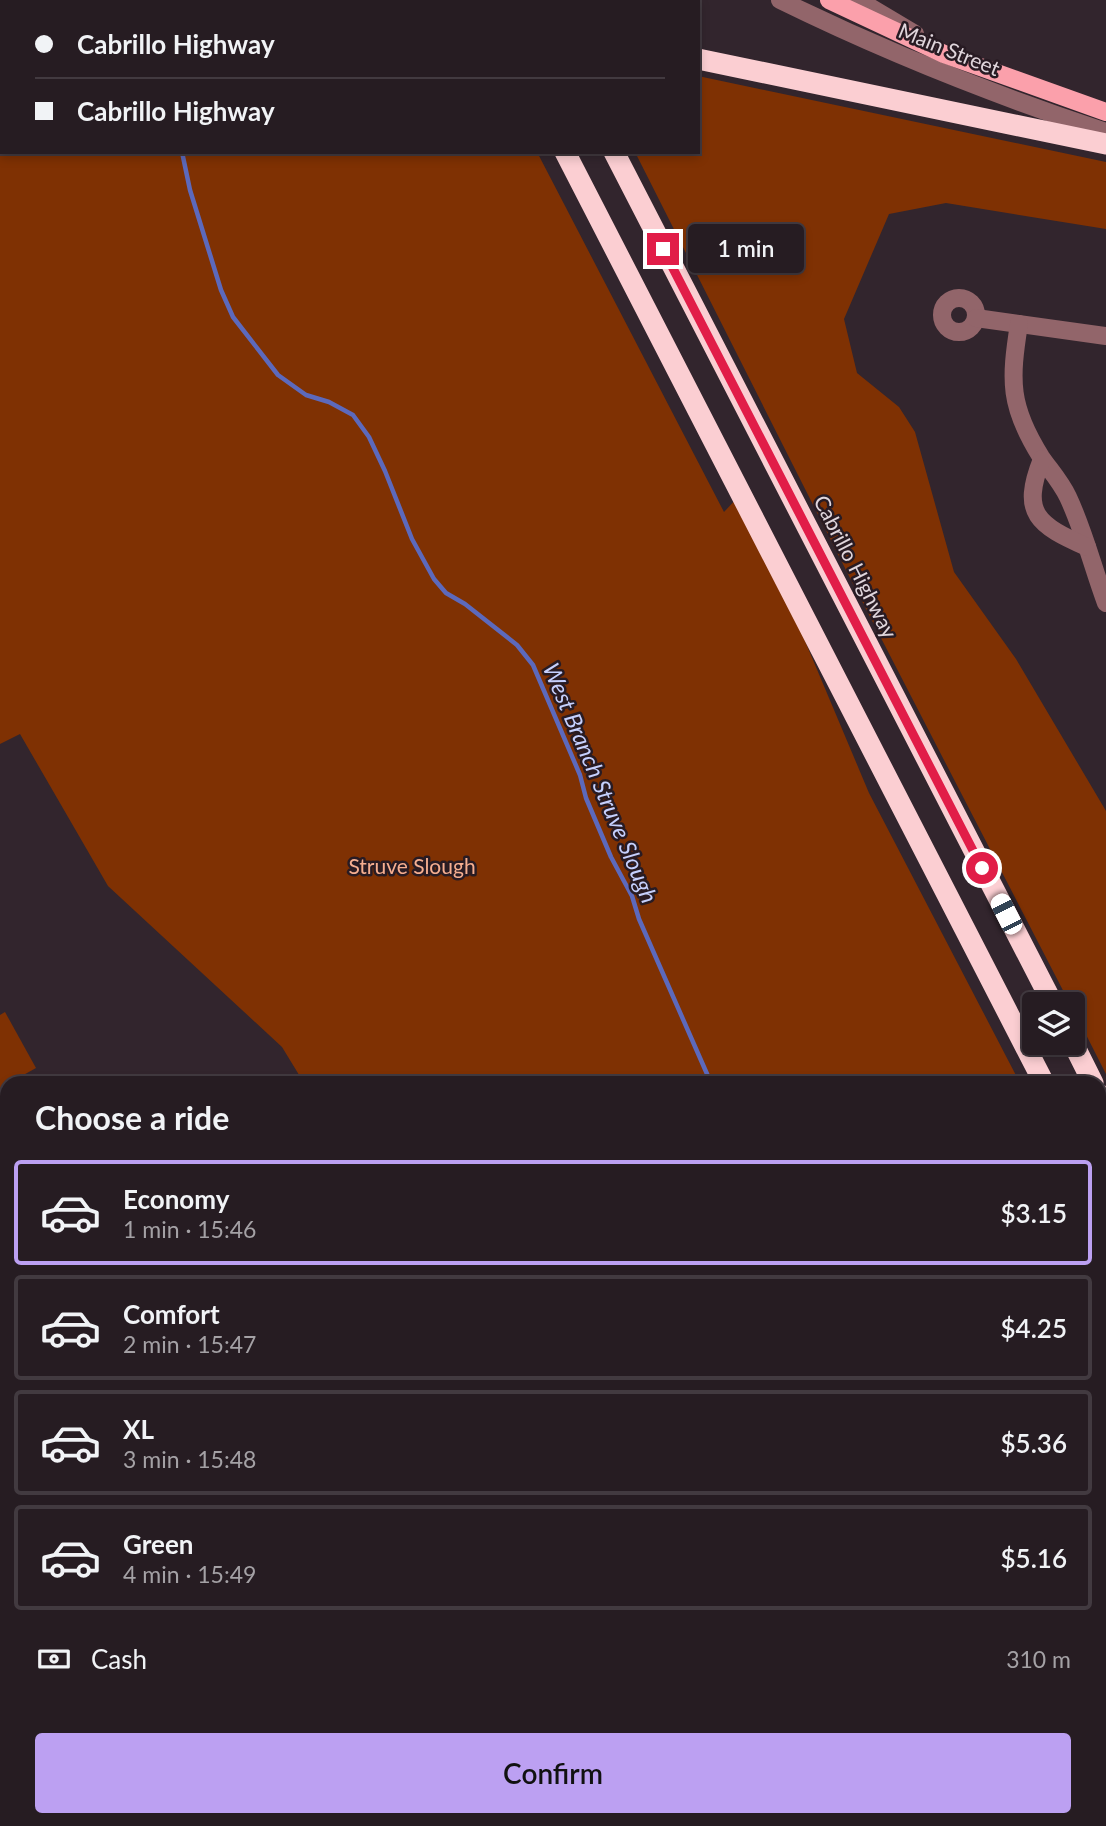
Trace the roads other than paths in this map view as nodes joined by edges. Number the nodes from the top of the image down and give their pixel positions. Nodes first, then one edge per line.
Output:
1 (780, 0) edge
2 (829, 0) edge
3 (858, 0) edge
4 (944, 54) junction
5 (700, 59) edge
6 (1106, 112) edge
7 (1106, 132) edge
8 (1106, 144) edge
9 (566, 154) edge
10 (615, 154) edge
11 (975, 318) dead end
12 (1019, 324) junction
13 (1106, 336) edge
14 (1042, 458) junction
15 (1087, 547) junction
16 (1106, 603) edge
17 (1047, 992) edge
18 (1079, 1055) edge
19 (1040, 1076) edge
20 (1090, 1076) edge

1 - 7 street, Main Street
2 - 4 main road, Main Street
3 - 4 street
4 - 6 main road, Main Street
5 - 8 highway
9 - 19 highway
10 - 17 highway, Cabrillo Highway
11 - 12 street
12 - 13 street
12 - 14 street
14 - 15 street
14 - 15 street
15 - 16 street
18 - 20 highway

